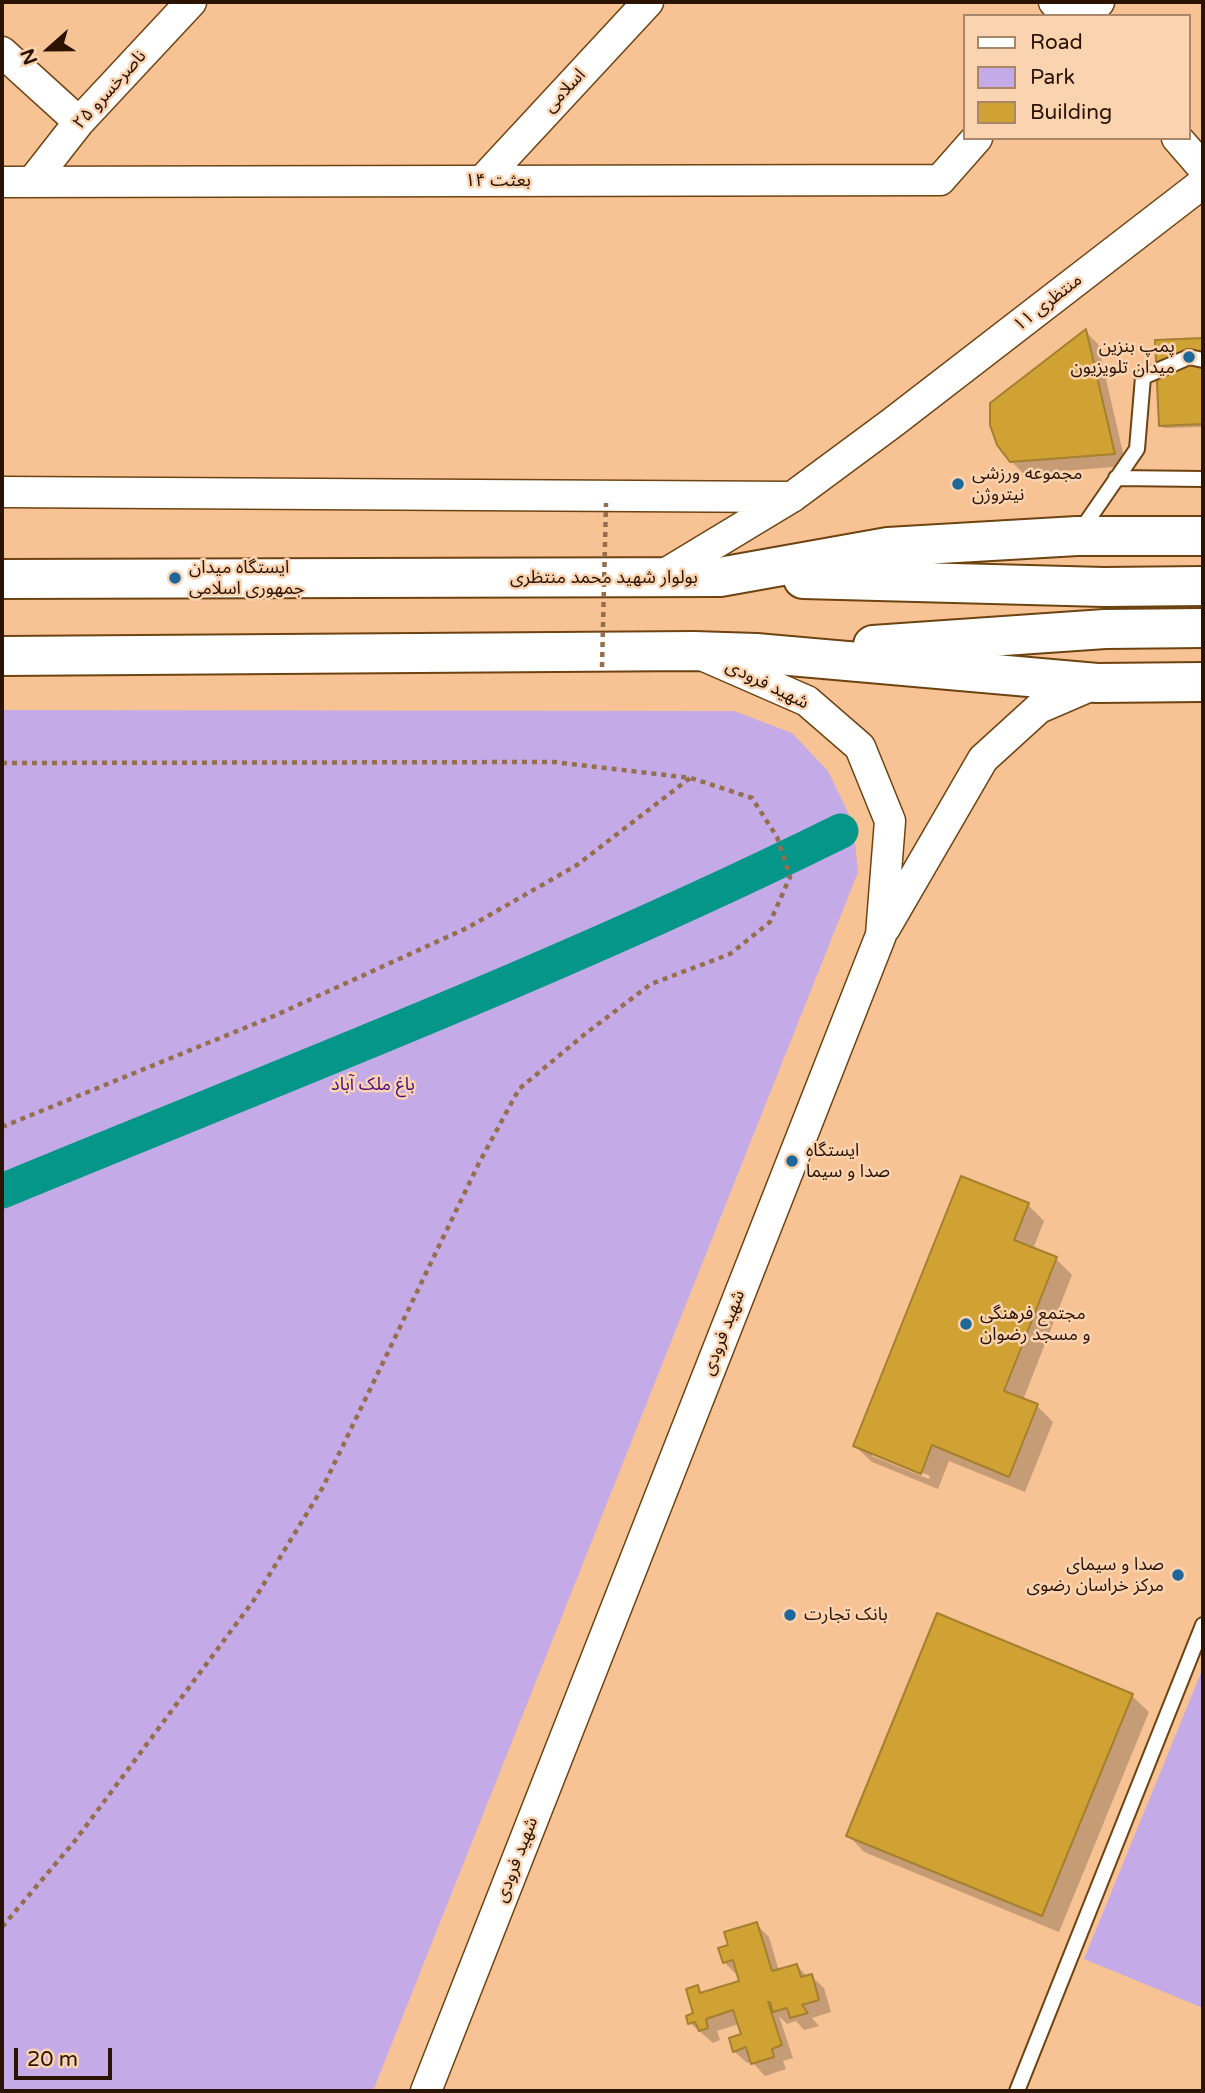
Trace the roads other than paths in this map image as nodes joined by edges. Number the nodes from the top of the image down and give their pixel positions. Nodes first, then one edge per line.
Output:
1 (191, 2) edge
2 (648, 2) edge
3 (2, 51) edge
4 (79, 122) junction
5 (975, 140) edge
6 (1179, 140) edge
7 (1203, 168) edge
8 (482, 181) junction
9 (2, 182) edge
10 (33, 182) junction
11 (1203, 183) edge
12 (1203, 360) edge
13 (1116, 478) junction
14 (1203, 479) edge
15 (2, 492) edge
16 (792, 497) junction
17 (1077, 536) junction
18 (1203, 536) edge
19 (658, 578) junction
20 (720, 578) junction
21 (2, 579) edge
22 (1203, 586) edge
23 (1203, 628) edge
24 (694, 651) junction
25 (756, 653) junction
26 (2, 656) edge
27 (1203, 682) edge
28 (1097, 683) junction
29 (881, 935) junction
30 (1203, 1625) edge
31 (426, 2091) edge
32 (1017, 2091) edge

1 - 4 street, ناصرخسرو ۲۵
2 - 8 street, اسلامی
3 - 4 street
4 - 10 street, ناصرخسرو ۲۵
5 - 8 street, بعثت ۱۴
6 - 7 street
8 - 10 street, بعثت ۱۴
9 - 10 street, بعثت ۱۴
11 - 16 street, منتظری ۱۱
12 - 13 lane
13 - 14 lane
13 - 17 lane
15 - 16 street
16 - 19 street, منتظری ۱۱
17 - 18 main road, بولوار شهید محمد منتظری
17 - 20 main road, بولوار شهید محمد منتظری
19 - 20 main road, بولوار شهید محمد منتظری
19 - 21 main road, بولوار شهید محمد منتظری
20 - 22 main road
23 - 25 main road
24 - 25 main road
24 - 26 main road
24 - 29 street, شهید فرودی
25 - 28 main road
27 - 28 main road
28 - 29 street
29 - 31 street, شهید فرودی
30 - 32 lane

